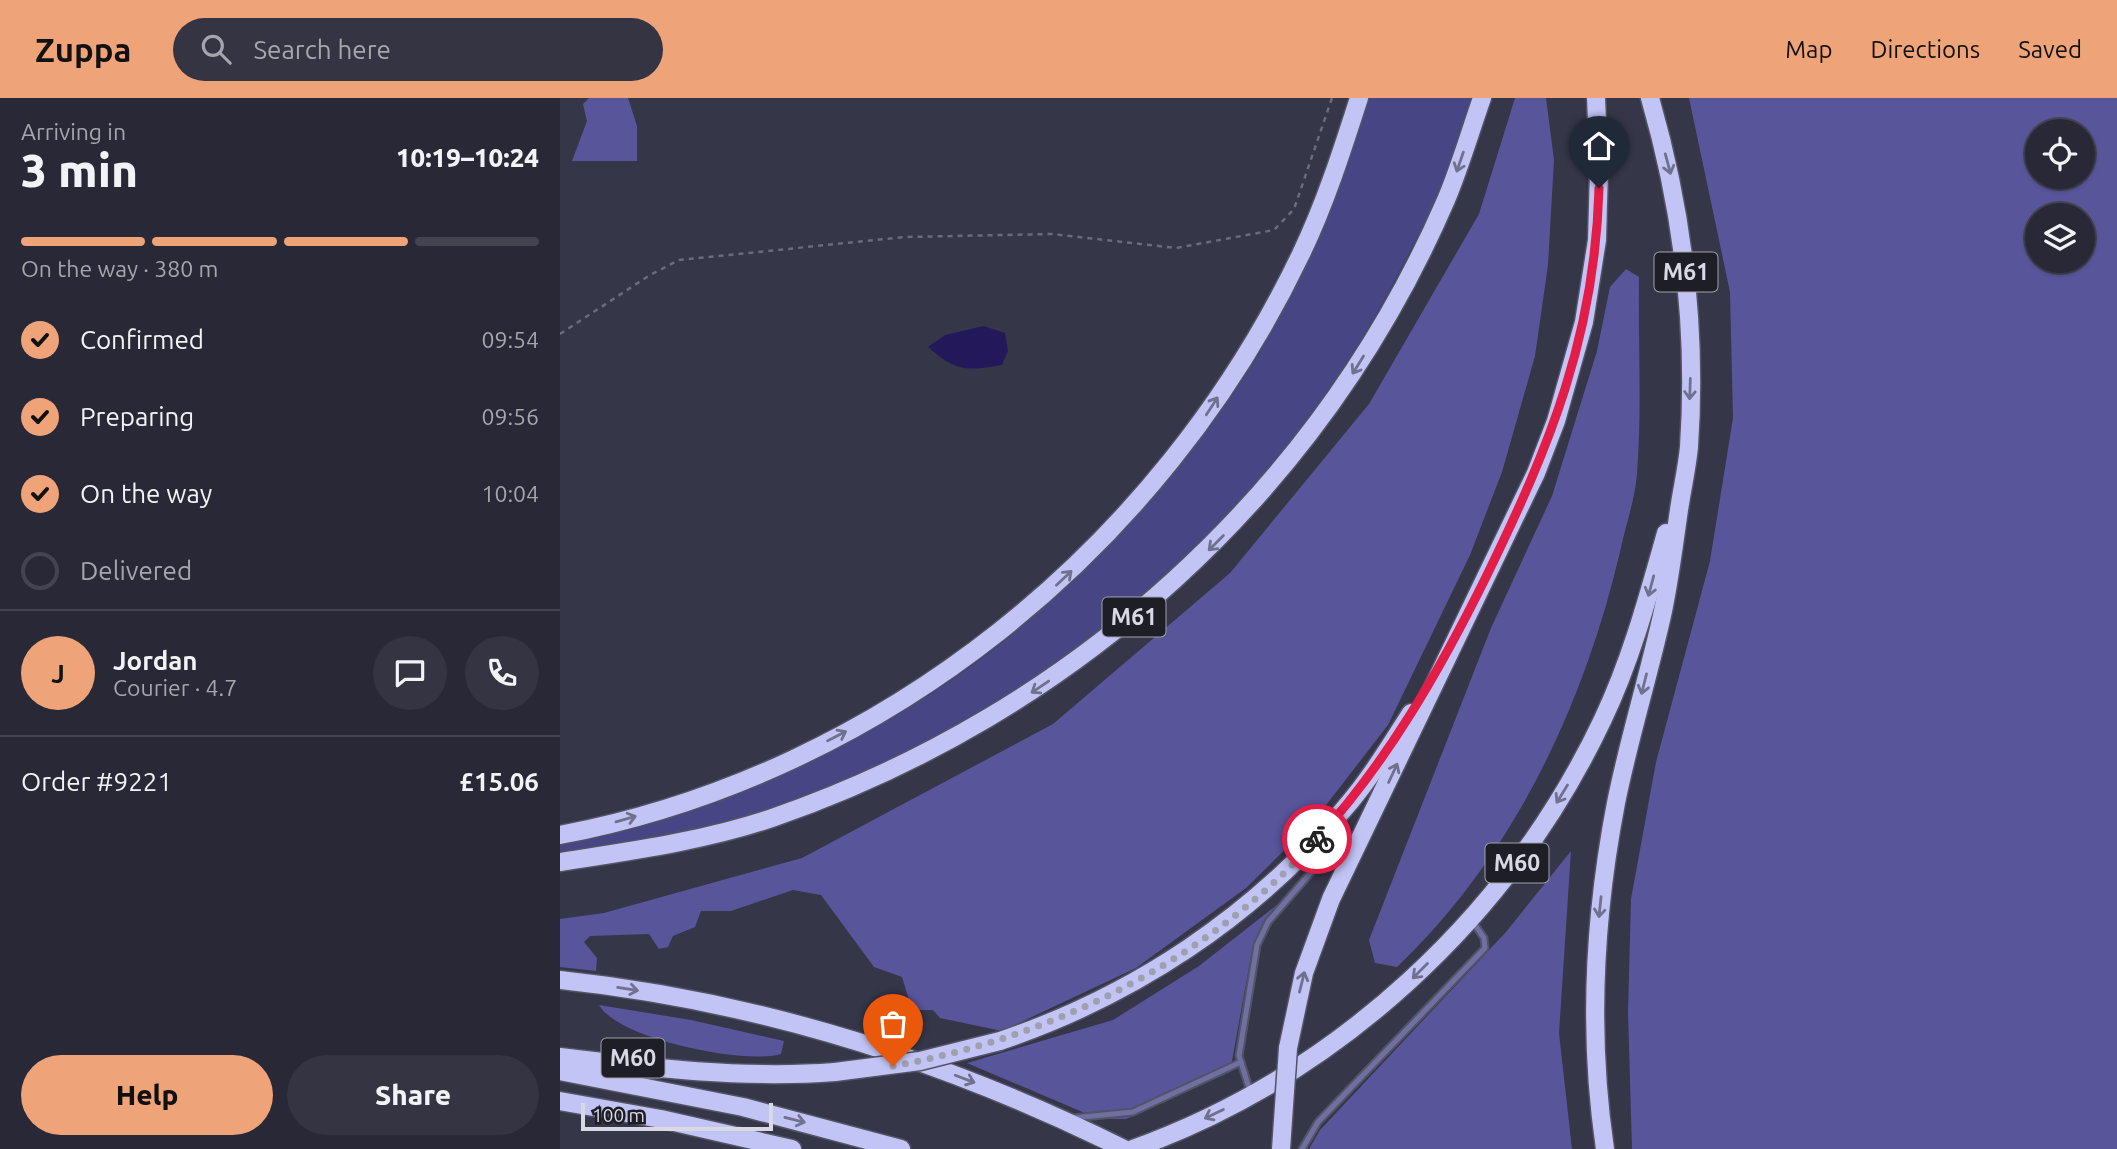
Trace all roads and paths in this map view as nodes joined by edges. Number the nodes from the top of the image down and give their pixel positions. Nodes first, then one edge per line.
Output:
1 (1332, 98) edge
2 (1359, 98) edge
3 (1482, 98) edge
4 (1596, 98) edge
5 (1650, 98) edge
6 (560, 334) edge
7 (1689, 449) junction
8 (1449, 654) junction
9 (560, 835) edge
10 (1309, 848) junction
11 (560, 862) edge
12 (1471, 919) junction
13 (560, 980) edge
14 (560, 1047) edge
15 (560, 1057) edge
16 (1241, 1062) junction
17 (560, 1071) edge
18 (706, 1071) junction
19 (1251, 1095) junction
20 (560, 1101) edge
21 (1063, 1119) junction
22 (792, 1149) edge
23 (901, 1149) edge
24 (1124, 1149) edge
25 (1133, 1149) edge
26 (1281, 1149) edge
27 (1302, 1149) edge
28 (1605, 1149) edge

1 - 6 path
9 -> 2 highway
3 -> 11 highway, M61
4 - 8 highway
5 -> 7 highway, M61
7 -> 12 highway, M60
7 -> 28 highway
8 - 10 highway, M60
26 -> 8 highway, bridge
10 - 16 lane
10 - 18 highway, M60, bridge
12 -> 19 highway, M60
12 - 27 lane
13 -> 21 highway
14 - 18 highway, M60
15 - 18 highway, M60
16 - 19 lane
16 - 21 lane
17 -> 23 highway, M60
19 -> 25 highway, M60
20 - 22 highway, M60
21 - 24 highway

